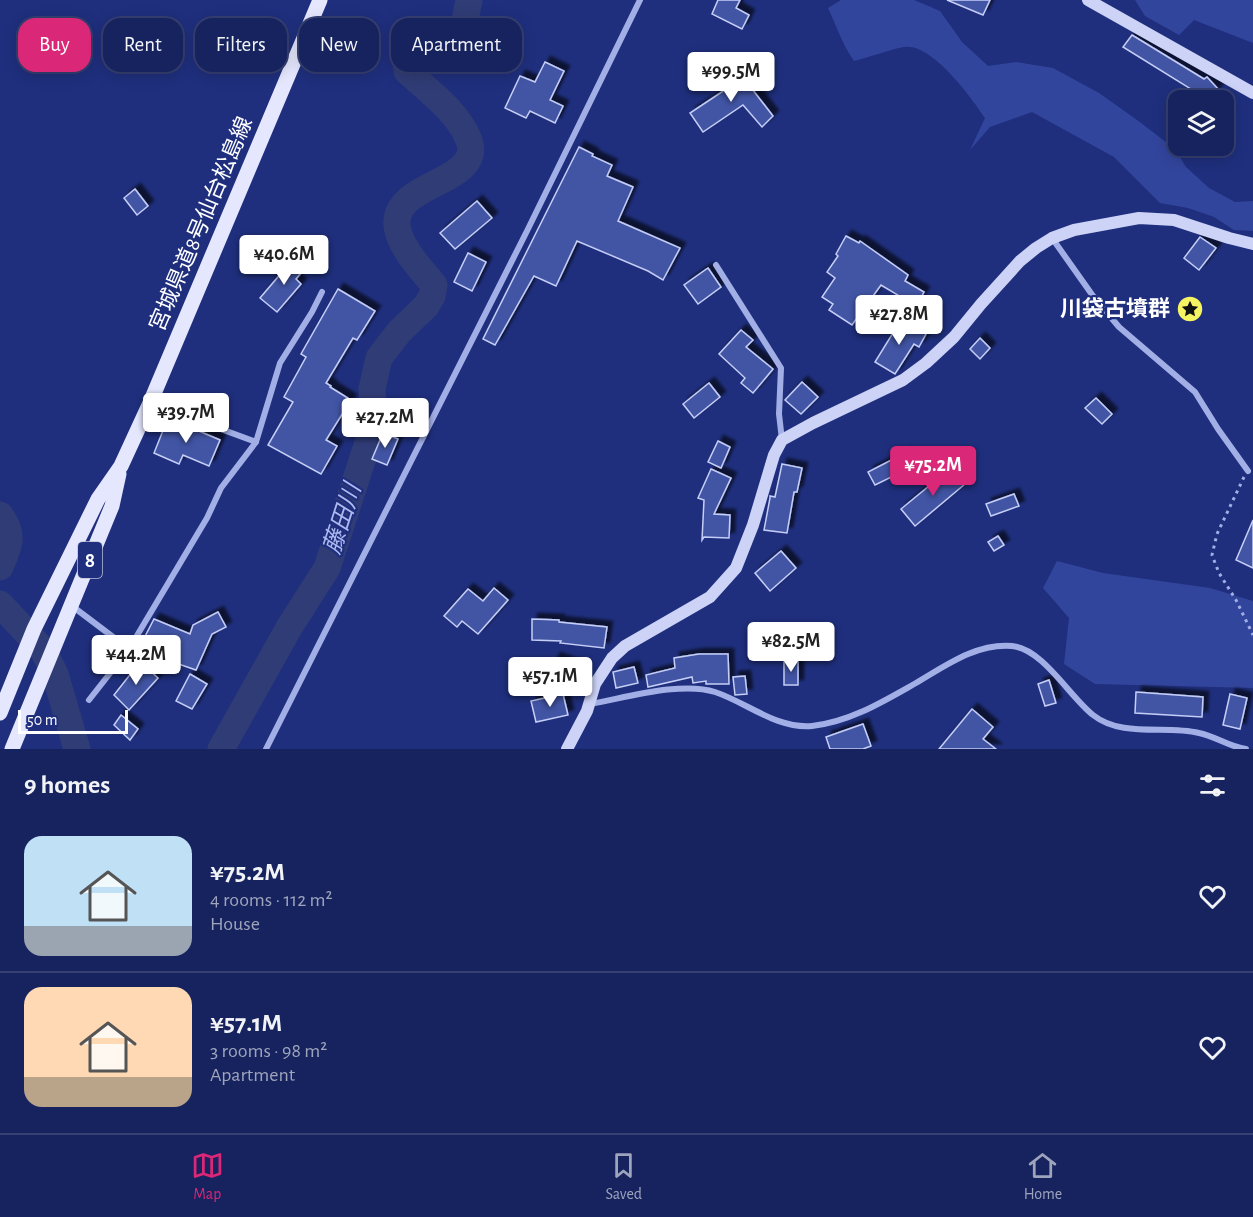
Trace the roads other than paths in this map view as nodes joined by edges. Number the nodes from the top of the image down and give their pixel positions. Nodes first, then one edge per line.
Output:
1 (320, 0) edge
2 (640, 0) edge
3 (1088, 0) edge
4 (1253, 93) edge
5 (1052, 238) junction
6 (1253, 244) edge
7 (716, 265) dead end
8 (322, 292) dead end
9 (150, 403) junction
10 (782, 440) junction
11 (256, 442) junction
12 (121, 466) junction
13 (1248, 471) road end
14 (71, 605) junction
15 (129, 649) junction
16 (89, 700) dead end
17 (589, 704) junction
18 (0, 713) edge
19 (12, 749) edge
20 (266, 749) edge
21 (567, 749) edge
22 (1246, 749) edge

1 - 9 main road, 宮城県道8号仙台松島線 / 8
2 - 20 street
3 - 4 street
5 - 6 street
5 - 10 street
5 - 13 street
7 - 10 street
8 - 11 street
9 - 11 street
9 - 12 main road, 宮城県道8号仙台松島線 / 8
10 - 17 street
11 - 15 street
12 - 14 main road, 宮城県道8号仙台松島線 / 8
12 - 18 main road, 宮城県道8号仙台松島線 / 8
14 - 15 street
14 - 19 main road, 宮城県道8号仙台松島線 / 8
15 - 16 street
17 - 21 street
17 - 22 street

